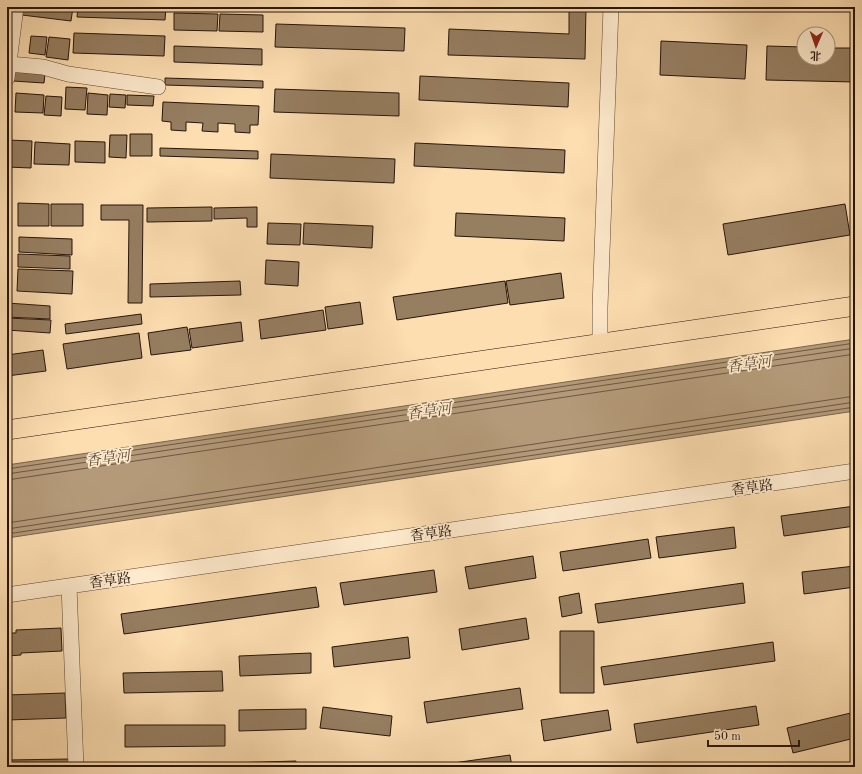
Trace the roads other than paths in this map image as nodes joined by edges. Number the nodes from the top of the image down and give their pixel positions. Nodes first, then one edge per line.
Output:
1 (16, 7) edge
2 (611, 7) edge
3 (8, 71) edge
4 (158, 87) dead end
5 (855, 306) edge
6 (600, 344) junction
7 (7, 430) edge
8 (855, 471) edge
9 (70, 586) junction
10 (7, 595) edge
11 (76, 767) edge

1 - 3 street
2 - 6 street
3 - 4 street
5 - 6 main road
6 - 7 main road
8 - 9 street, 香草路
9 - 10 street, 香草路
9 - 11 street

